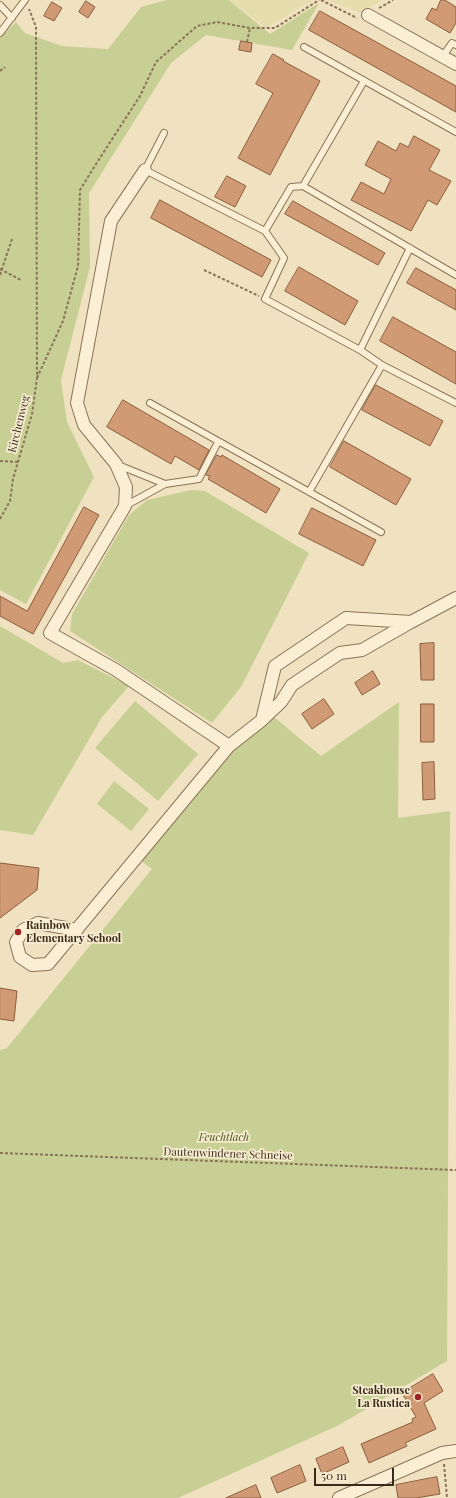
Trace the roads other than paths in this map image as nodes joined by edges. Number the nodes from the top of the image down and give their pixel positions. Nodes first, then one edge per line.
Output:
1 (25, 0) edge
2 (0, 5) edge
3 (368, 15) road end
4 (12, 18) junction
5 (0, 33) edge
6 (456, 45) edge
7 (304, 47) dead end
8 (443, 56) junction
9 (456, 64) edge
10 (364, 81) junction
11 (456, 132) edge
12 (164, 133) dead end
13 (145, 170) junction
14 (303, 186) junction
15 (265, 231) junction
16 (410, 248) junction
17 (456, 275) edge
18 (360, 350) junction
19 (382, 365) junction
20 (456, 403) edge
21 (150, 404) dead end
22 (218, 442) junction
23 (116, 464) junction
24 (165, 484) junction
25 (309, 492) junction
26 (125, 506) junction
27 (381, 532) dead end
28 (456, 598) edge
29 (411, 622) junction
30 (262, 720) junction
31 (229, 746) junction
32 (77, 930) junction
33 (456, 1451) edge
34 (339, 1498) edge

1 - 4 lane
2 - 4 lane
3 - 8 street
4 - 5 lane
6 - 8 lane
7 - 10 lane
8 - 9 street
10 - 11 lane
10 - 14 lane
12 - 13 lane
13 - 15 lane
13 - 23 street
14 - 15 lane
14 - 16 lane
15 - 18 lane
16 - 17 lane
16 - 18 lane
18 - 19 lane
19 - 20 lane
19 - 25 lane
21 - 22 lane
22 - 24 lane
22 - 25 lane
23 - 24 lane
23 - 26 street
24 - 26 lane
25 - 27 lane
26 - 31 street
28 - 29 street
29 - 30 street
29 - 30 street
30 - 31 street
31 - 32 street
32 - 32 street
33 - 34 street

